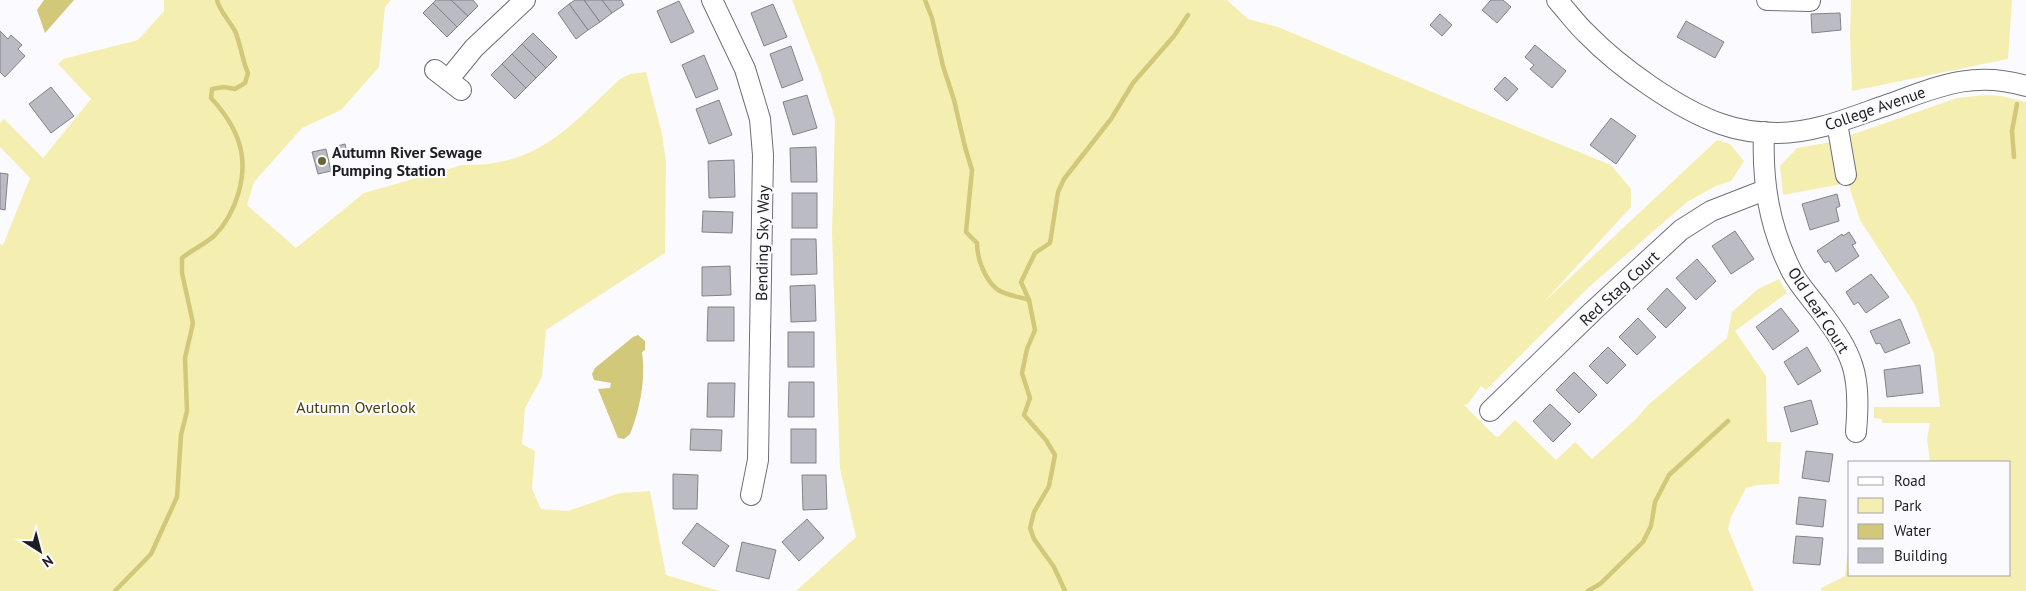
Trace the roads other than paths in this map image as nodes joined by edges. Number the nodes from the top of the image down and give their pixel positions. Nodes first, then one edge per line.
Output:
1 (525, 0) edge
2 (712, 0) edge
3 (1557, 0) edge
4 (1767, 0) edge
5 (1810, 0) edge
6 (448, 80) dead end
7 (2026, 86) edge
8 (1836, 123) junction
9 (1764, 132) junction
10 (1846, 175) dead end
11 (1765, 190) junction
12 (1490, 411) dead end
13 (1856, 432) dead end
14 (751, 495) dead end

1 - 6 street
2 - 14 street, Bending Sky Way
3 - 9 street, College Avenue
4 - 5 street
7 - 8 street, College Avenue
8 - 9 street, College Avenue
8 - 10 street
9 - 11 street, Old Leaf Court
11 - 12 street, Red Stag Court
11 - 13 street, Old Leaf Court

